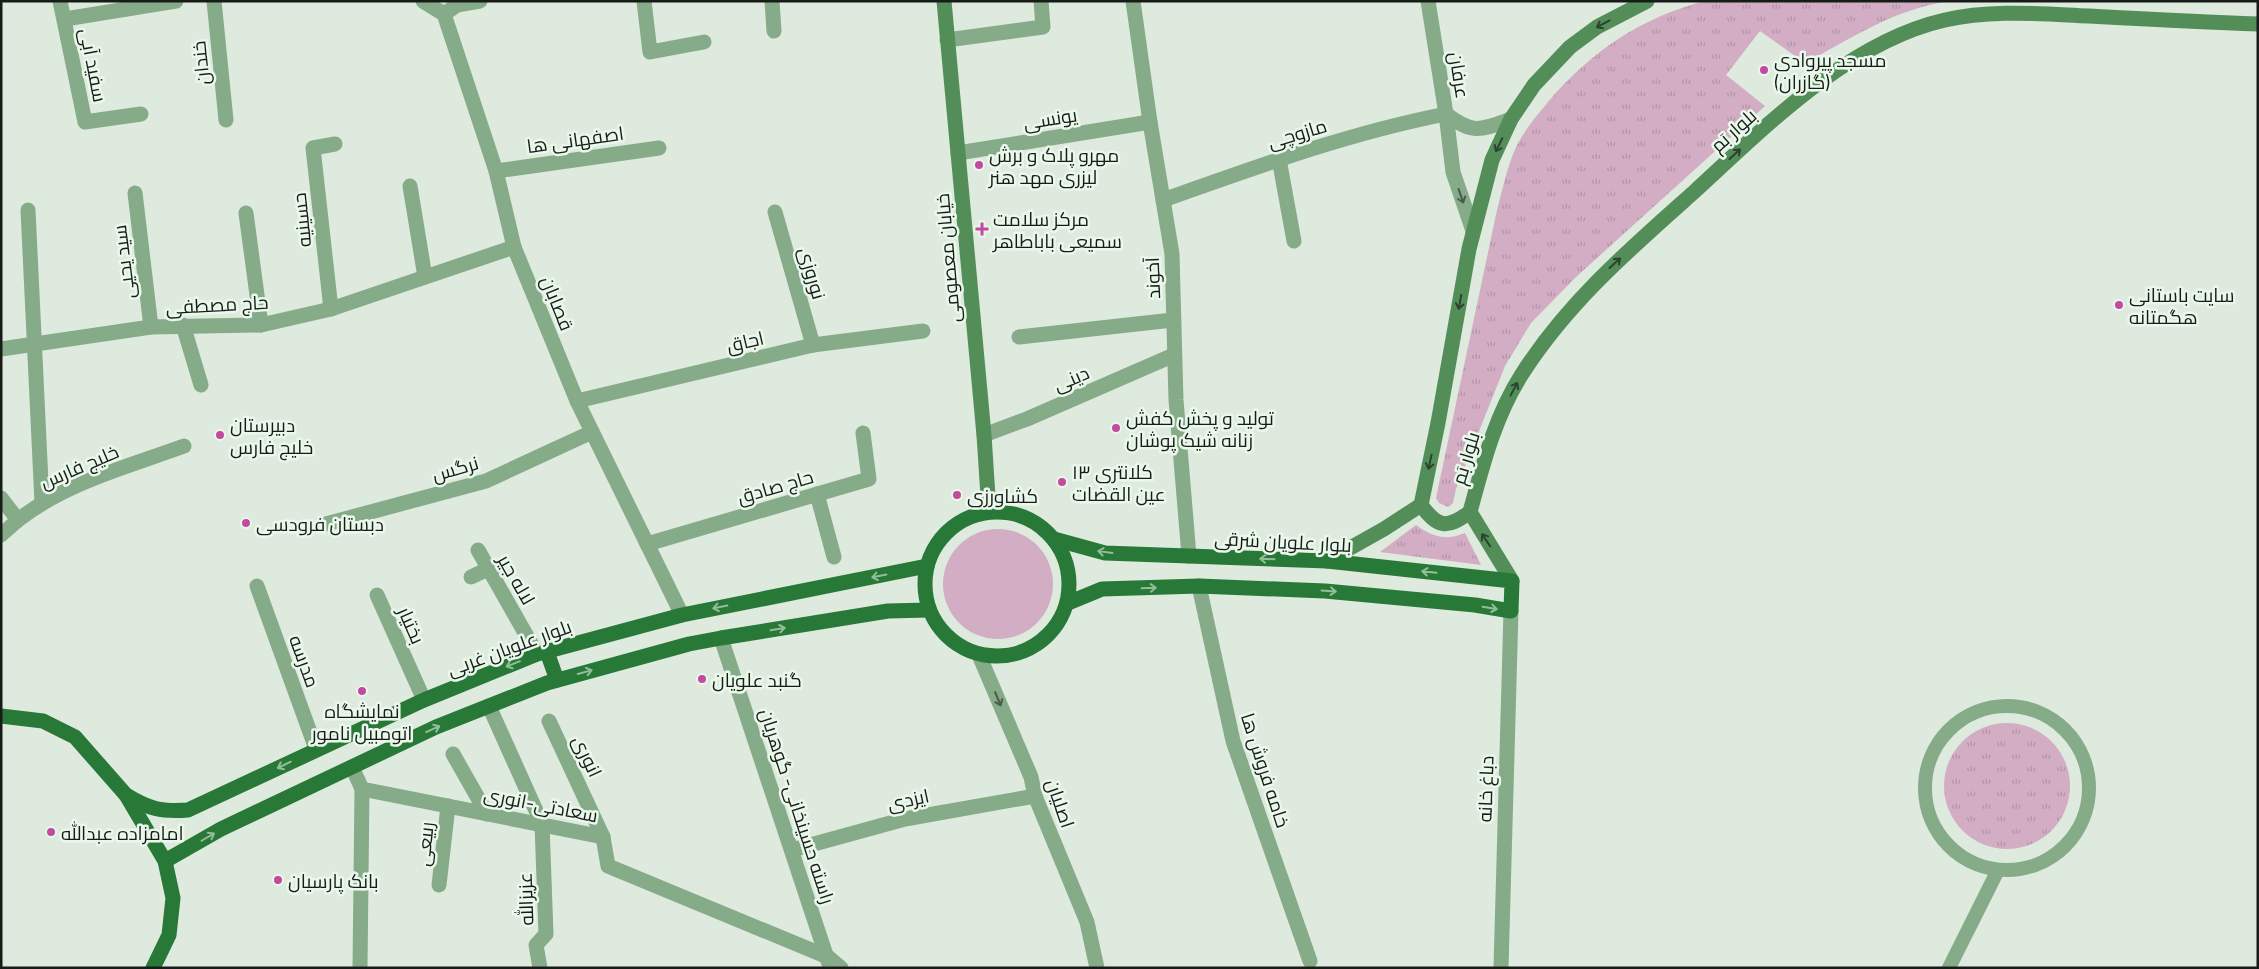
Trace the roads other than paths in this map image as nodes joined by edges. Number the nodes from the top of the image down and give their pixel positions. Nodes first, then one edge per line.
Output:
1 (60, 1) edge
2 (176, 1) edge
3 (214, 1) edge
4 (423, 1) edge
5 (480, 1) edge
6 (644, 1) edge
7 (772, 1) edge
8 (944, 1) edge
9 (1041, 1) edge
10 (1133, 1) edge
11 (1428, 1) edge
12 (1647, 1) edge
13 (456, 3) edge
14 (444, 14) junction
15 (65, 19) junction
16 (2258, 24) edge
17 (774, 31) dead end
18 (947, 40) junction
19 (704, 42) dead end
20 (141, 114) dead end
21 (1446, 114) junction
22 (1511, 119) junction
23 (226, 120) dead end
24 (1150, 122) junction
25 (335, 144) dead end
26 (659, 148) dead end
27 (958, 153) junction
28 (1280, 159) junction
29 (496, 171) junction
30 (410, 186) dead end
31 (135, 193) dead end
32 (1163, 200) junction
33 (28, 210) dead end
34 (246, 212) dead end
35 (775, 212) dead end
36 (1473, 231) junction
37 (1294, 241) dead end
38 (514, 247) junction
39 (425, 277) junction
40 (331, 309) junction
41 (1173, 320) junction
42 (261, 324) junction
43 (183, 325) junction
44 (151, 327) junction
45 (923, 331) dead end
46 (1020, 337) dead end
47 (33, 344) junction
48 (813, 345) junction
49 (1, 349) edge
50 (1174, 355) junction
51 (201, 385) dead end
52 (577, 401) junction
53 (592, 432) junction
54 (862, 433) dead end
55 (984, 435) junction
56 (184, 446) dead end
57 (817, 494) junction
58 (1, 498) edge
59 (42, 503) junction
60 (1421, 505) junction
61 (989, 512) junction
62 (1470, 512) junction
63 (18, 520) junction
64 (322, 525) dead end
65 (1, 536) edge
66 (1054, 539) junction
67 (647, 544) junction
68 (478, 550) dead end
69 (1189, 556) junction
70 (834, 558) dead end
71 (1327, 561) junction
72 (927, 566) junction
73 (488, 568) junction
74 (471, 577) dead end
75 (1512, 581) junction
76 (257, 586) dead end
77 (1199, 586) junction
78 (376, 595) dead end
79 (1068, 603) junction
80 (929, 610) junction
81 (1510, 611) junction
82 (682, 615) junction
83 (721, 638) junction
84 (542, 653) junction
85 (979, 655) junction
86 (557, 680) junction
87 (424, 700) junction
88 (489, 706) junction
89 (1, 716) edge
90 (549, 720) dead end
91 (316, 750) junction
92 (454, 754) dead end
93 (352, 767) junction
94 (362, 789) junction
95 (126, 795) junction
96 (1035, 796) junction
97 (448, 806) junction
98 (487, 814) junction
99 (542, 824) junction
100 (603, 836) junction
101 (792, 850) junction
102 (166, 861) junction
103 (1998, 870) junction
104 (439, 885) dead end
105 (1310, 962) dead end
106 (829, 963) edge
107 (153, 968) edge
108 (360, 968) edge
109 (540, 968) edge
110 (841, 968) edge
111 (1098, 968) edge
112 (1500, 968) edge
113 (1949, 968) edge

1 - 15 street
2 - 15 street
3 - 23 street, خندان
4 - 14 street
5 - 13 street
6 - 19 street
7 - 17 street
8 - 18 main road, خیابان معصومی
9 - 18 street
10 - 24 street, آخوند
11 - 21 street, عرفان
12 -> 22 main road, بلوار بَم
13 - 14 street
14 - 29 street, قصابان
15 - 20 street, سفید آبی
62 -> 16 main road, بلوار بَم
18 - 27 main road, خیابان معصومی
21 - 22 street, عرفان
21 - 28 street, مازوچی
21 -> 36 street
22 -> 36 main road, بلوار بَم
24 - 27 street, یونسی
24 - 32 street, آخوند
25 - 40 street, حسینیه
26 - 29 street, اصفهانی ها
27 - 55 main road, خیابان معصومی
28 - 32 street, مازوچی
28 - 37 street
29 - 38 street, قصابان
30 - 39 street
31 - 44 street, سید یحیی
32 - 41 street, آخوند
33 - 47 street
34 - 42 street
35 - 48 street, نوروزی
36 -> 60 main road, بلوار بَم
38 - 39 street, حاج مصطفی
38 - 52 street, قصابان
39 - 40 street, حاج مصطفی
40 - 42 street, حاج مصطفی
41 - 46 street
41 - 50 street, آخوند
42 - 43 street, حاج مصطفی
43 - 44 street, حاج مصطفی
43 - 51 street
44 - 47 street, حاج مصطفی
45 - 48 street, اجاق
47 - 49 street, حاج مصطفی
47 - 59 street
48 - 52 street, اجاق
50 - 55 street, دینی
50 - 69 street, آخوند
52 - 53 street, قصابان
53 - 64 street, نرگس
53 - 67 street, قصابان
54 - 57 street, حاج صادق
55 - 61 main road, خیابان معصومی
56 - 59 street, خلیج فارس
57 - 67 street, حاج صادق
57 - 70 street
58 - 63 street
59 - 63 street, خلیج فارس
60 - 62 main road
60 - 71 main road
61 - 66 main road
61 - 72 main road
75 -> 62 main road, بلوار بَم
63 - 65 street
69 -> 66 main road, بلوار علویان شرقی
66 - 79 main road
67 - 82 street, قصابان
68 - 73 street, لاله جیر
71 -> 69 main road, بلوار علویان شرقی
75 -> 71 main road, بلوار علویان شرقی
72 - 80 main road
72 -> 82 main road, بلوار علویان غربی
73 - 74 street
73 - 84 street, لاله جیر
75 - 81 main road
76 - 91 street, مدرسه
79 -> 77 main road
77 -> 81 main road
77 - 105 street, خامه فروش ها
78 - 87 street, بختیار
79 - 85 main road
83 -> 80 main road
80 - 85 main road
81 - 112 street, دباغ خانه
82 - 84 main road, بلوار علویان غربی
86 -> 83 main road
83 - 101 street, راسته حسینخانی- گوهریان
84 - 86 main road
84 -> 87 main road, بلوار علویان غربی
85 -> 96 street, اصلیان
86 - 88 main road
87 - 91 main road, بلوار علویان غربی
93 -> 88 main road
88 - 99 street
89 - 95 main road
90 - 100 street, انوری
91 -> 95 main road, بلوار علویان غربی
92 - 98 street
93 - 94 street
102 -> 93 main road
94 - 97 street, سعادتی-انوری
94 - 108 street
95 - 102 main road
96 - 101 street, ایزدی
96 - 111 street, اصلیان
97 - 98 street, سعادتی-انوری
97 - 104 street, ربیعی
98 - 99 street, سعادتی-انوری
99 - 100 street, سعادتی-انوری
99 - 109 street, عزیزالله
100 - 106 street, سعادتی-انوری
101 - 106 street, راسته حسینخانی- گوهریان
102 - 107 main road
103 - 103 street
103 - 113 street
106 - 110 street, سعادتی-انوری

